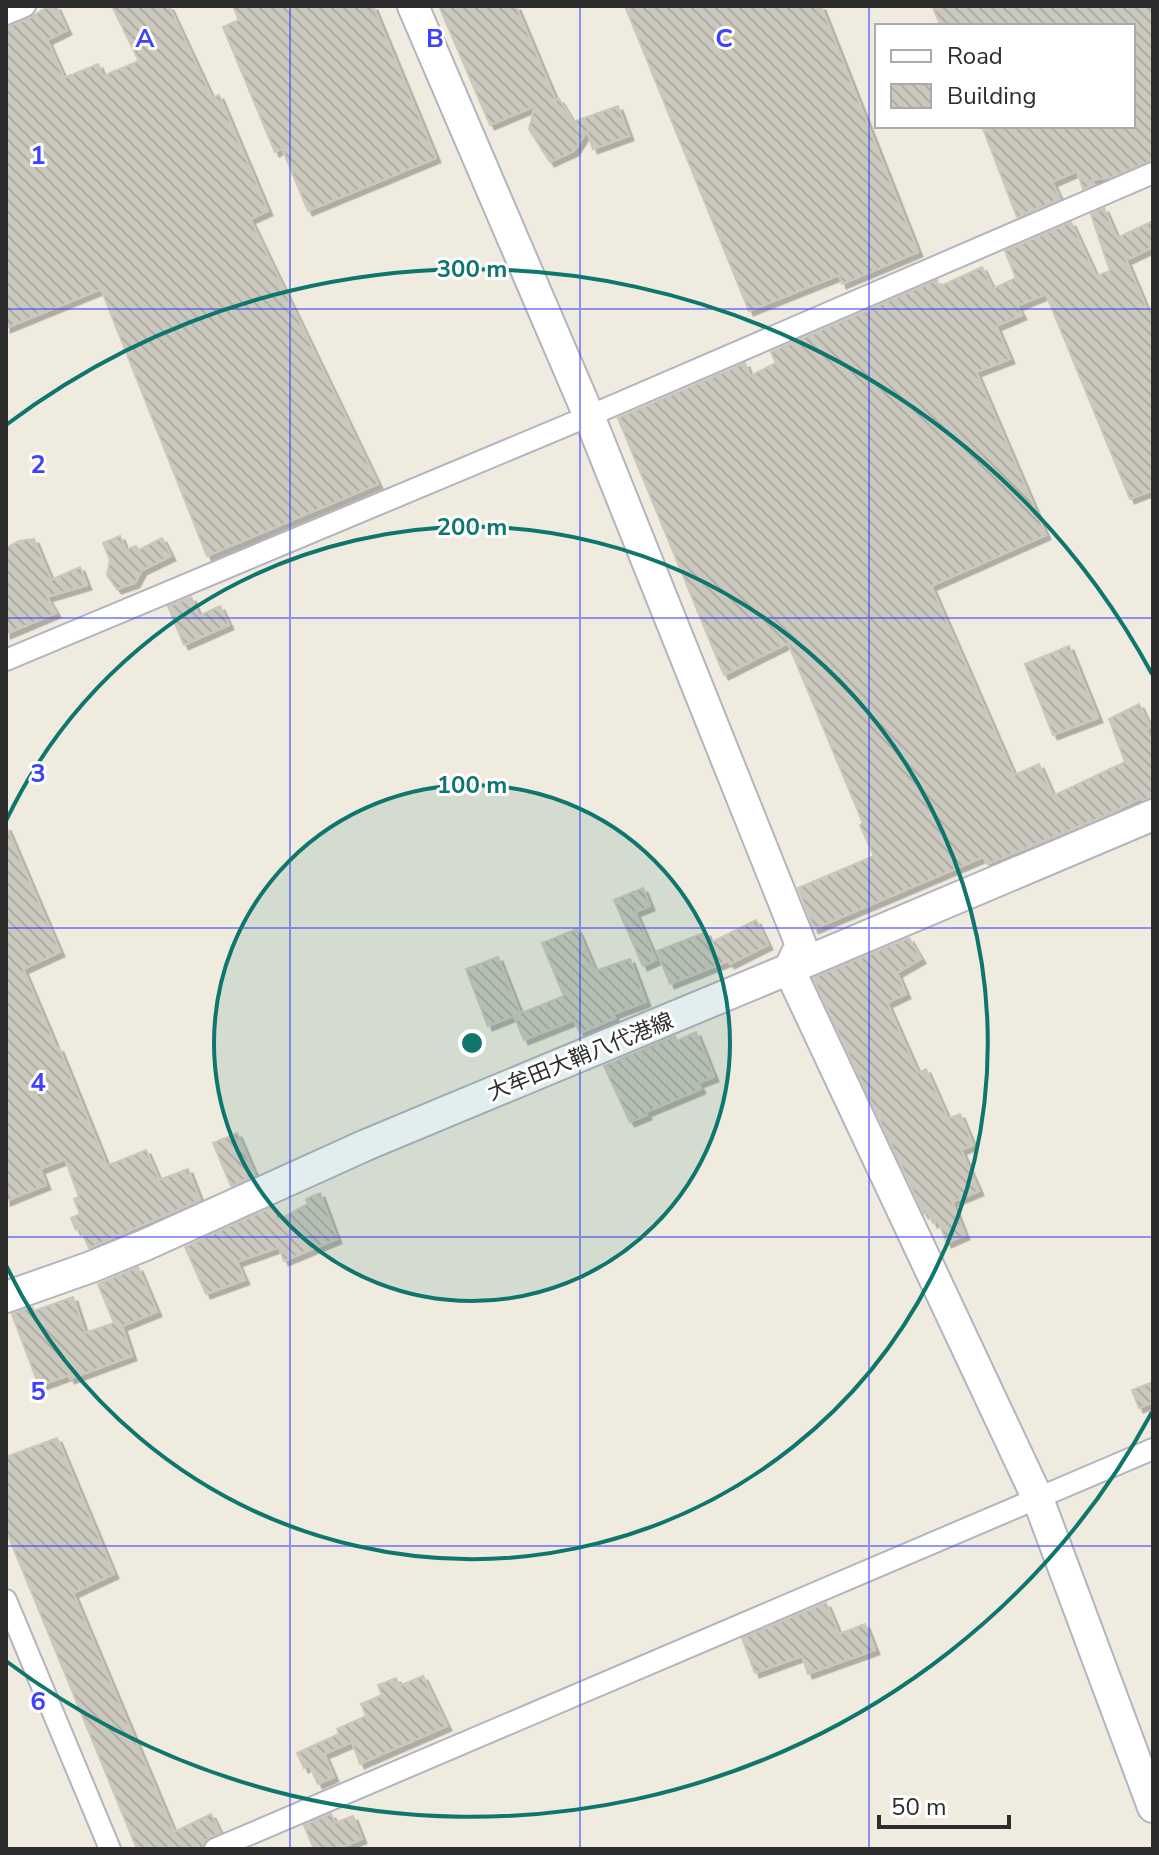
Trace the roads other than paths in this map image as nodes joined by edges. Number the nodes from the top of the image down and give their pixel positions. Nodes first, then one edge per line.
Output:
1 (25, 6) edge
2 (413, 6) edge
3 (6, 14) edge
4 (1153, 173) edge
5 (589, 416) junction
6 (6, 660) edge
7 (1153, 815) edge
8 (789, 969) junction
9 (6, 1297) edge
10 (1153, 1449) edge
11 (1038, 1499) junction
12 (6, 1600) edge
13 (1153, 1807) edge
14 (110, 1849) edge
15 (215, 1849) edge

1 - 3 street
2 - 5 main road
4 - 5 street
5 - 6 street
5 - 8 main road
7 - 8 main road, 大牟田大鞘八代港線
8 - 9 main road, 大牟田大鞘八代港線
8 - 11 main road
10 - 11 street
11 - 13 main road
11 - 15 street
12 - 14 street

